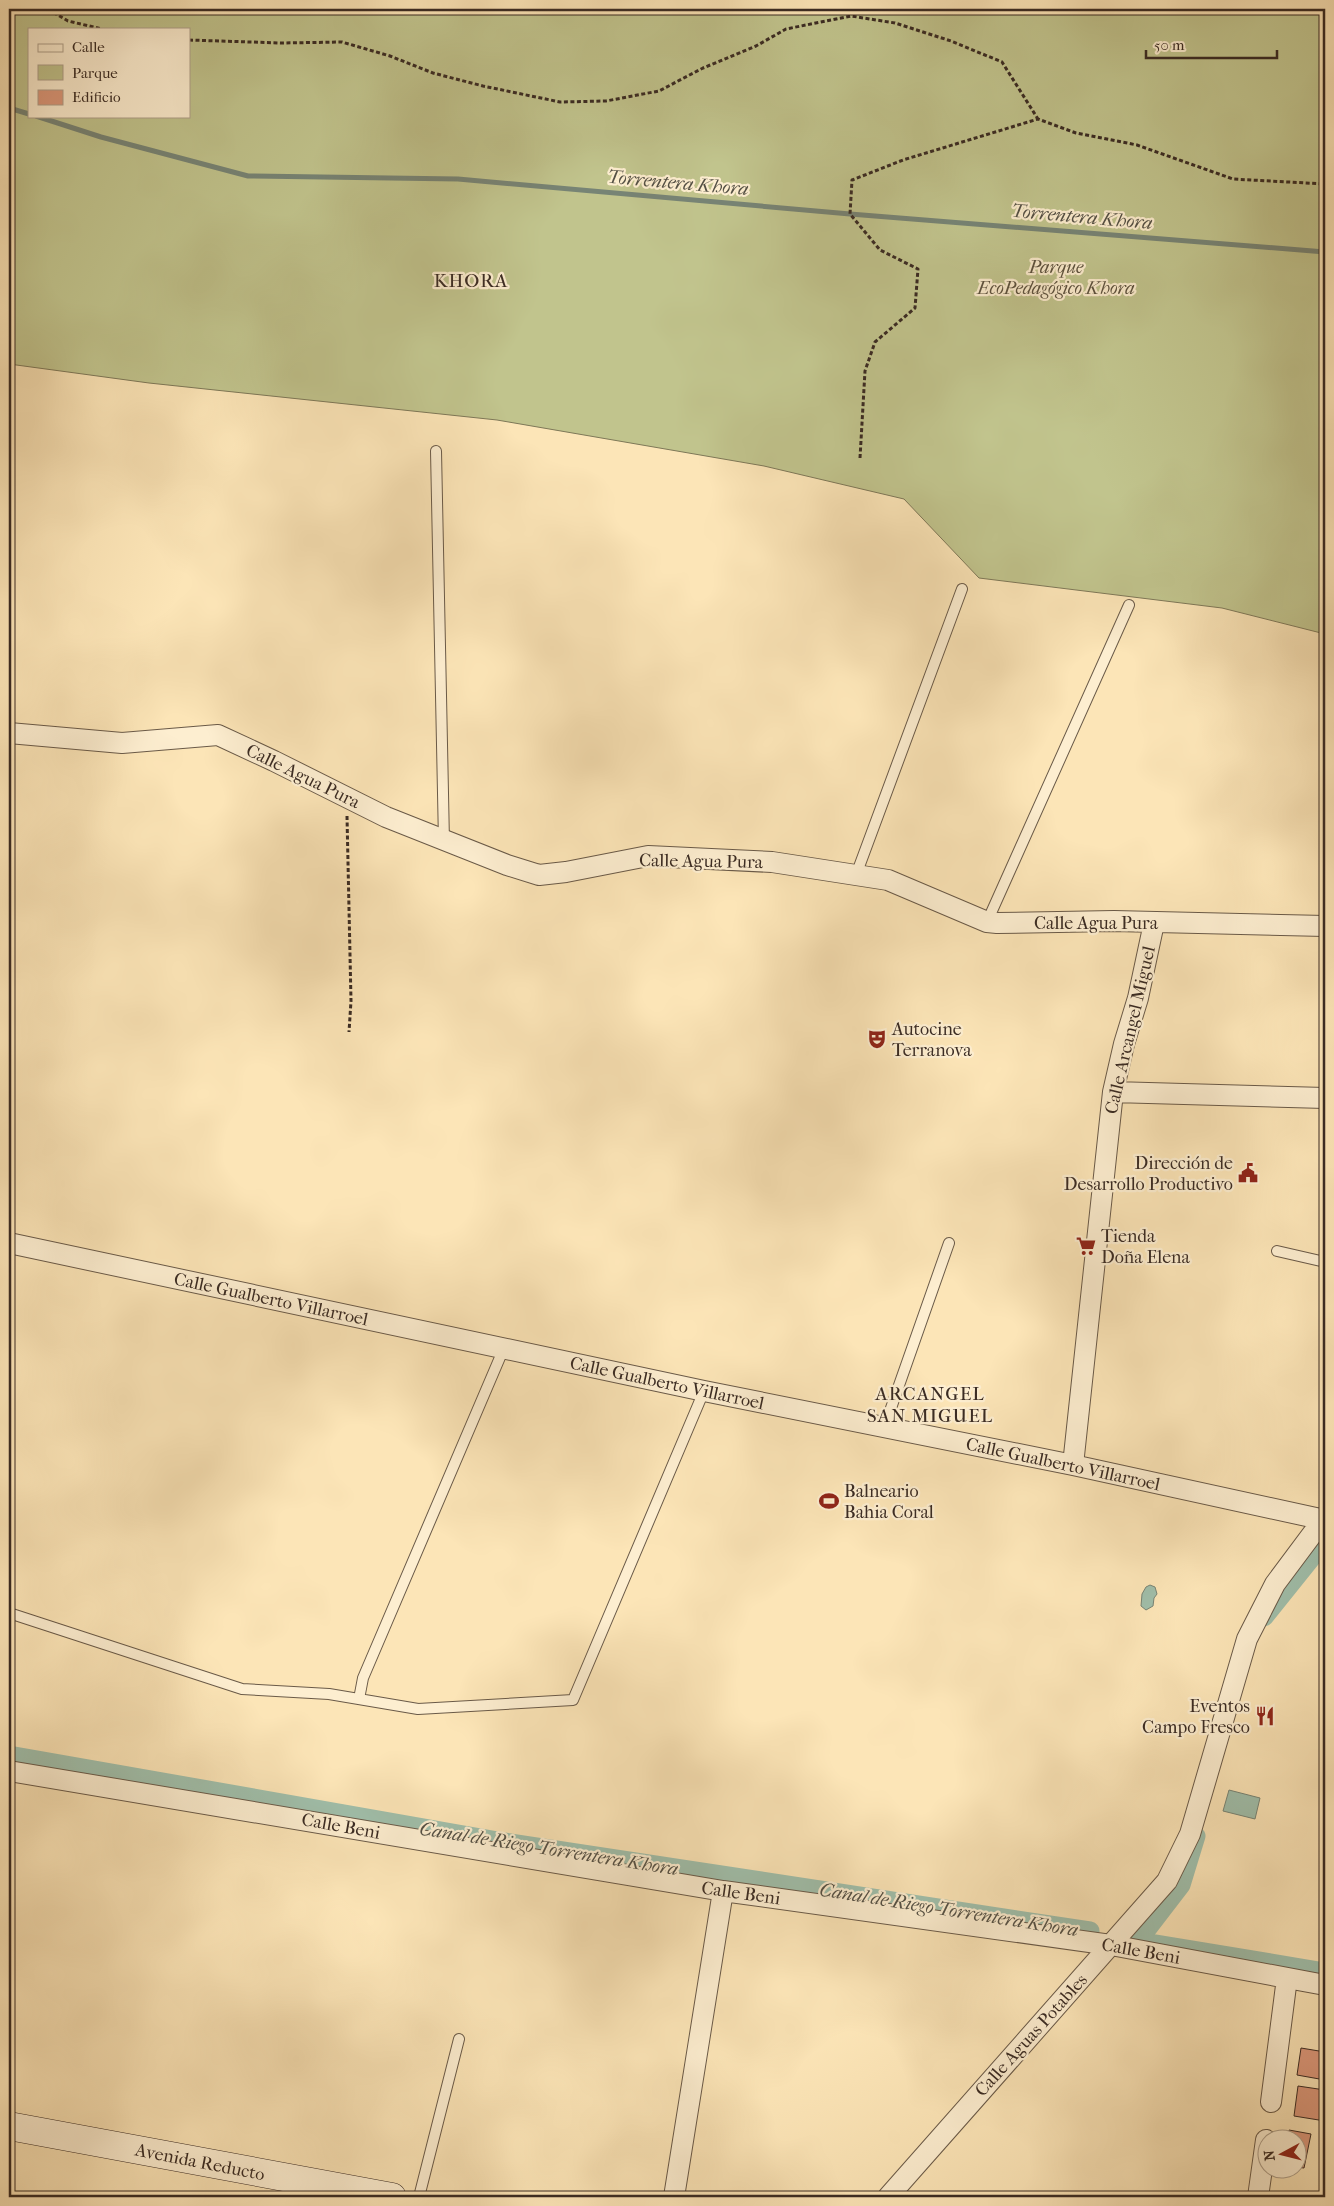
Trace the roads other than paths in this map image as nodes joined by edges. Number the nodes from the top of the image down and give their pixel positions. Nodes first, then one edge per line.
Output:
1 (436, 451) dead end
2 (962, 590) dead end
3 (1129, 605) dead end
4 (9, 733) edge
5 (444, 842) junction
6 (856, 875) junction
7 (987, 922) junction
8 (1154, 923) junction
9 (1325, 926) edge
10 (1112, 1092) junction
11 (1325, 1098) edge
12 (9, 1243) edge
13 (949, 1243) dead end
14 (1277, 1251) dead end
15 (1325, 1262) edge
16 (504, 1348) junction
17 (704, 1391) junction
18 (884, 1428) junction
19 (1073, 1465) junction
20 (1325, 1519) edge
21 (9, 1613) edge
22 (358, 1699) junction
23 (9, 1770) edge
24 (723, 1891) junction
25 (1112, 1945) junction
26 (1287, 1978) junction
27 (1325, 1985) edge
28 (458, 2039) dead end
29 (1271, 2102) dead end
30 (9, 2126) edge
31 (1261, 2178) edge
32 (392, 2197) edge
33 (419, 2197) edge
34 (674, 2197) edge
35 (888, 2197) edge
36 (1258, 2197) edge

1 - 5 lane
2 - 6 lane
3 - 7 lane
4 - 5 street, Calle Agua Pura
5 - 6 street, Calle Agua Pura
6 - 7 street, Calle Agua Pura
7 - 8 street, Calle Agua Pura
8 - 9 street, Calle Agua Pura
8 - 10 street, Calle Arcangel Miguel
10 - 11 street
10 - 19 street, Calle Arcangel Miguel
12 - 16 street, Calle Gualberto Villarroel
13 - 18 lane
14 - 15 lane
16 - 17 street, Calle Gualberto Villarroel
16 - 22 lane
17 - 18 street, Calle Gualberto Villarroel
17 - 22 lane
18 - 19 street, Calle Gualberto Villarroel
19 - 20 street, Calle Gualberto Villarroel
20 - 25 street, Calle Aguas Potables
21 - 22 lane
23 - 24 street, Calle Beni
24 - 25 street, Calle Beni
24 - 34 street
25 - 26 street, Calle Beni
25 - 35 street, Calle Aguas Potables
26 - 27 street, Calle Beni
26 - 29 street
28 - 33 lane
30 - 32 main road, Avenida Reducto
31 - 36 street

